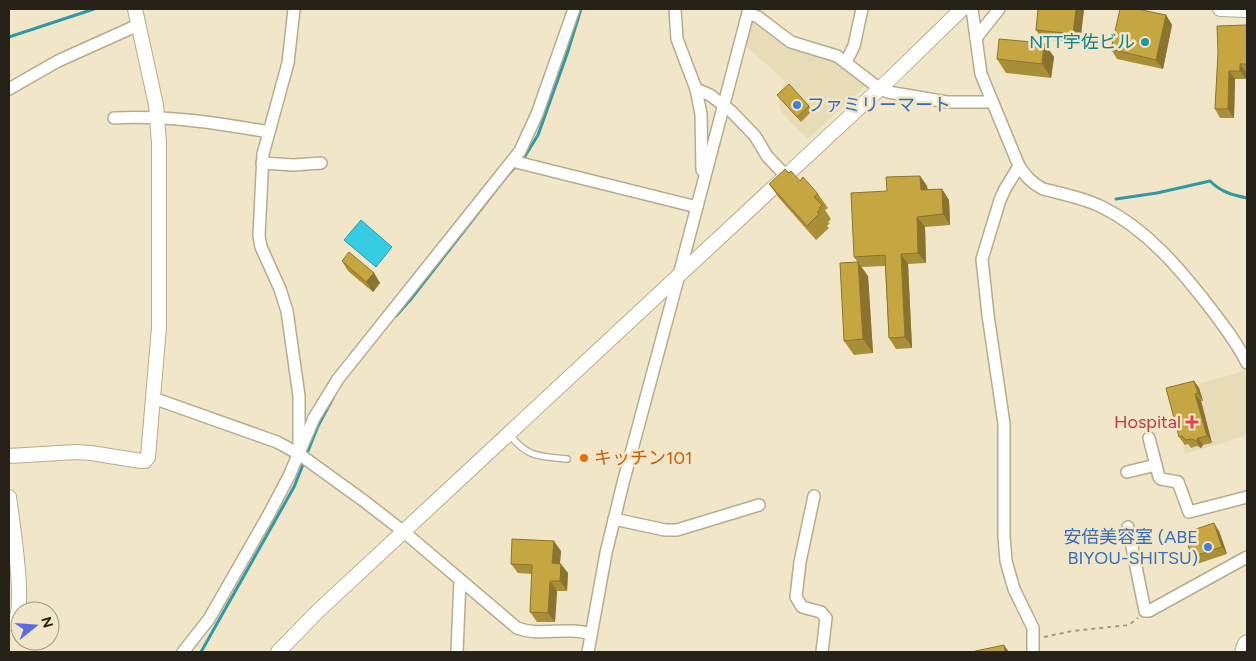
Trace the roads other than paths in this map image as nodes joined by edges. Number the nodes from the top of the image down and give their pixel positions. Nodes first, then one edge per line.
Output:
1 (134, 9) edge
2 (294, 9) edge
3 (574, 9) edge
4 (675, 9) edge
5 (862, 9) edge
6 (962, 9) edge
7 (972, 9) edge
8 (999, 9) edge
9 (1220, 9) edge
10 (1247, 10) edge
11 (748, 11) edge
12 (138, 25) junction
13 (976, 38) junction
14 (846, 62) junction
15 (880, 88) junction
16 (9, 89) edge
17 (696, 89) junction
18 (991, 102) junction
19 (724, 104) junction
20 (158, 117) junction
21 (114, 118) dead end
22 (269, 132) junction
23 (512, 161) junction
24 (262, 163) junction
25 (321, 163) dead end
26 (1019, 166) junction
27 (786, 176) junction
28 (702, 190) junction
29 (697, 207) junction
30 (680, 275) junction
31 (1247, 363) edge
32 (153, 398) junction
33 (509, 434) junction
34 (1149, 438) dead end
35 (9, 456) edge
36 (302, 456) junction
37 (567, 459) dead end
38 (1156, 465) junction
39 (1127, 472) dead end
40 (814, 496) dead end
41 (9, 497) edge
42 (1247, 497) edge
43 (758, 505) dead end
44 (614, 519) junction
45 (1128, 527) dead end
46 (404, 532) junction
47 (1247, 557) edge
48 (460, 580) junction
49 (9, 623) edge
50 (591, 634) junction
51 (1247, 645) edge
52 (183, 652) edge
53 (278, 652) edge
54 (457, 652) edge
55 (588, 652) edge
56 (822, 652) edge
57 (1033, 652) edge
58 (1245, 652) edge

1 - 12 street
2 - 22 street
3 - 23 street
4 - 17 street
5 - 14 street
6 - 15 street
7 - 13 street
8 - 13 street
9 - 10 street
11 - 14 street
11 - 19 street
12 - 16 street
12 - 20 street
13 - 18 street
14 - 15 street
15 - 18 street
15 - 27 street
17 - 19 street
17 - 28 street
18 - 26 street
19 - 27 street
19 - 28 street
20 - 21 street
20 - 22 street
20 - 32 street
22 - 24 street
23 - 29 street
23 - 36 street
24 - 25 street
24 - 36 street
26 - 31 street
26 - 57 street
27 - 30 street
28 - 29 street
29 - 30 street
30 - 33 street
30 - 44 street
32 - 35 street
32 - 36 street
33 - 37 lane
33 - 46 street
34 - 38 street
36 - 46 street
36 - 52 street
38 - 39 street
38 - 42 street
40 - 56 street
41 - 49 street
43 - 44 street
44 - 50 street
45 - 47 street
46 - 48 street
46 - 53 street
48 - 50 street
48 - 54 street
50 - 55 street
51 - 58 highway

